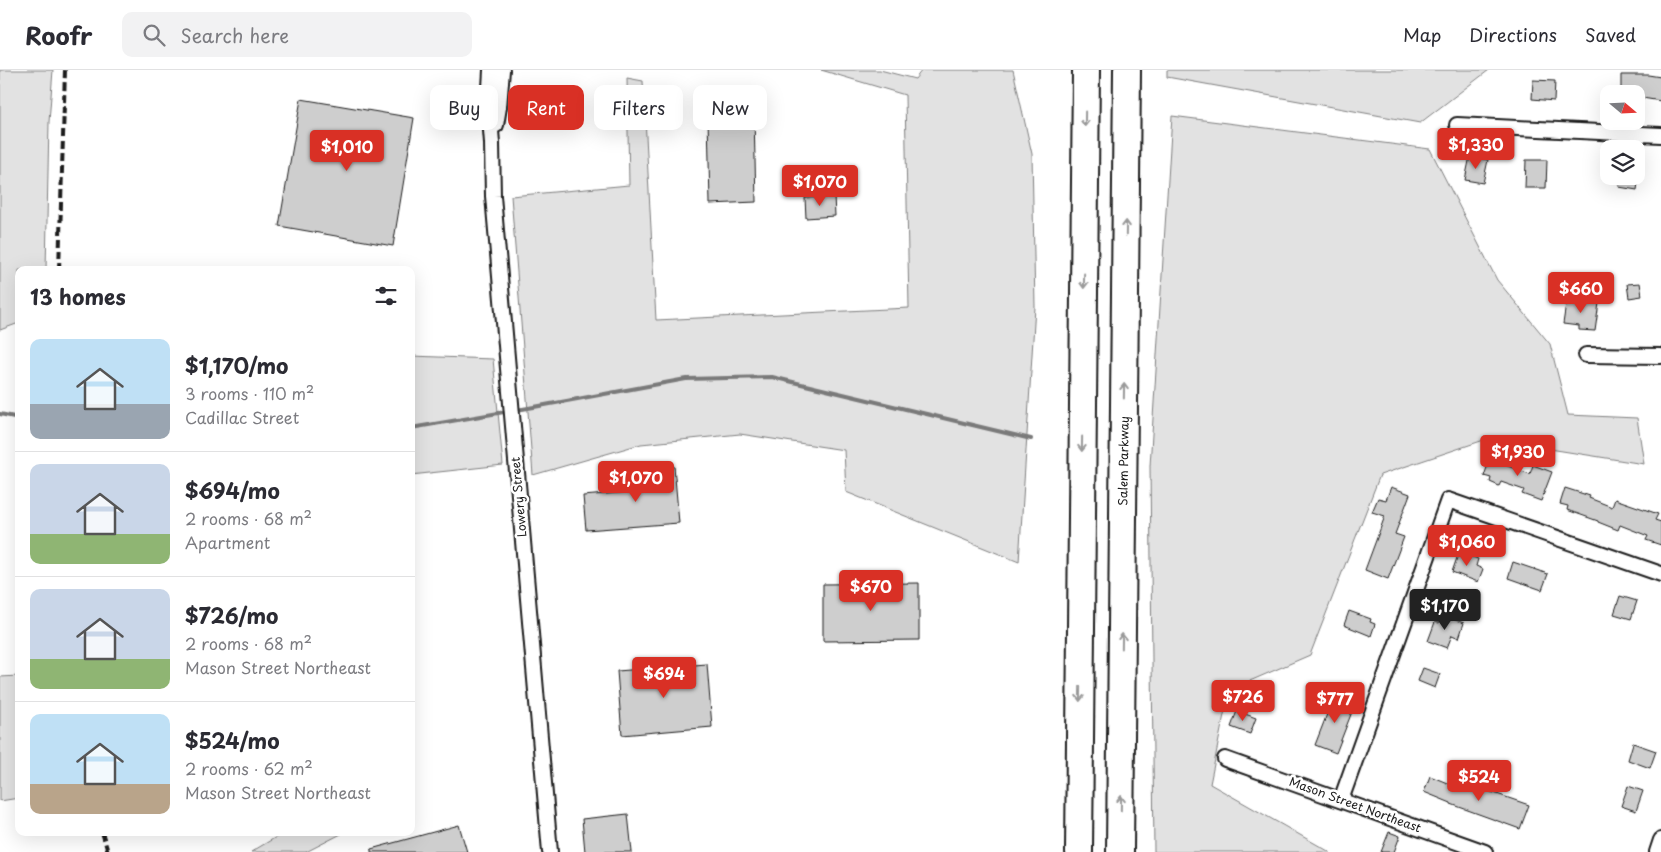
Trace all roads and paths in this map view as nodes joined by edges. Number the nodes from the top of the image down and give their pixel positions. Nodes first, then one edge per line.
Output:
1 (491, 70) edge
2 (502, 70) edge
3 (1086, 70) edge
4 (1127, 70) edge
5 (1457, 125) dead end
6 (1661, 135) edge
7 (492, 143) junction
8 (1586, 354) dead end
9 (1661, 356) edge
10 (1661, 574) edge
11 (1225, 759) dead end
12 (1341, 800) junction
13 (1661, 840) edge
14 (550, 852) edge
15 (1079, 852) edge
16 (1120, 852) edge
17 (1485, 852) edge
18 (1657, 852) edge

1 - 7 street, Lowery Street
2 - 7 street, Lowery Street
3 -> 15 highway
16 -> 4 highway, Salem Parkway
5 - 6 street
7 - 14 street, Lowery Street
8 - 9 street
10 - 12 street
11 - 12 street, Mason Street Northeast
12 - 17 street, Mason Street Northeast
13 - 18 street

